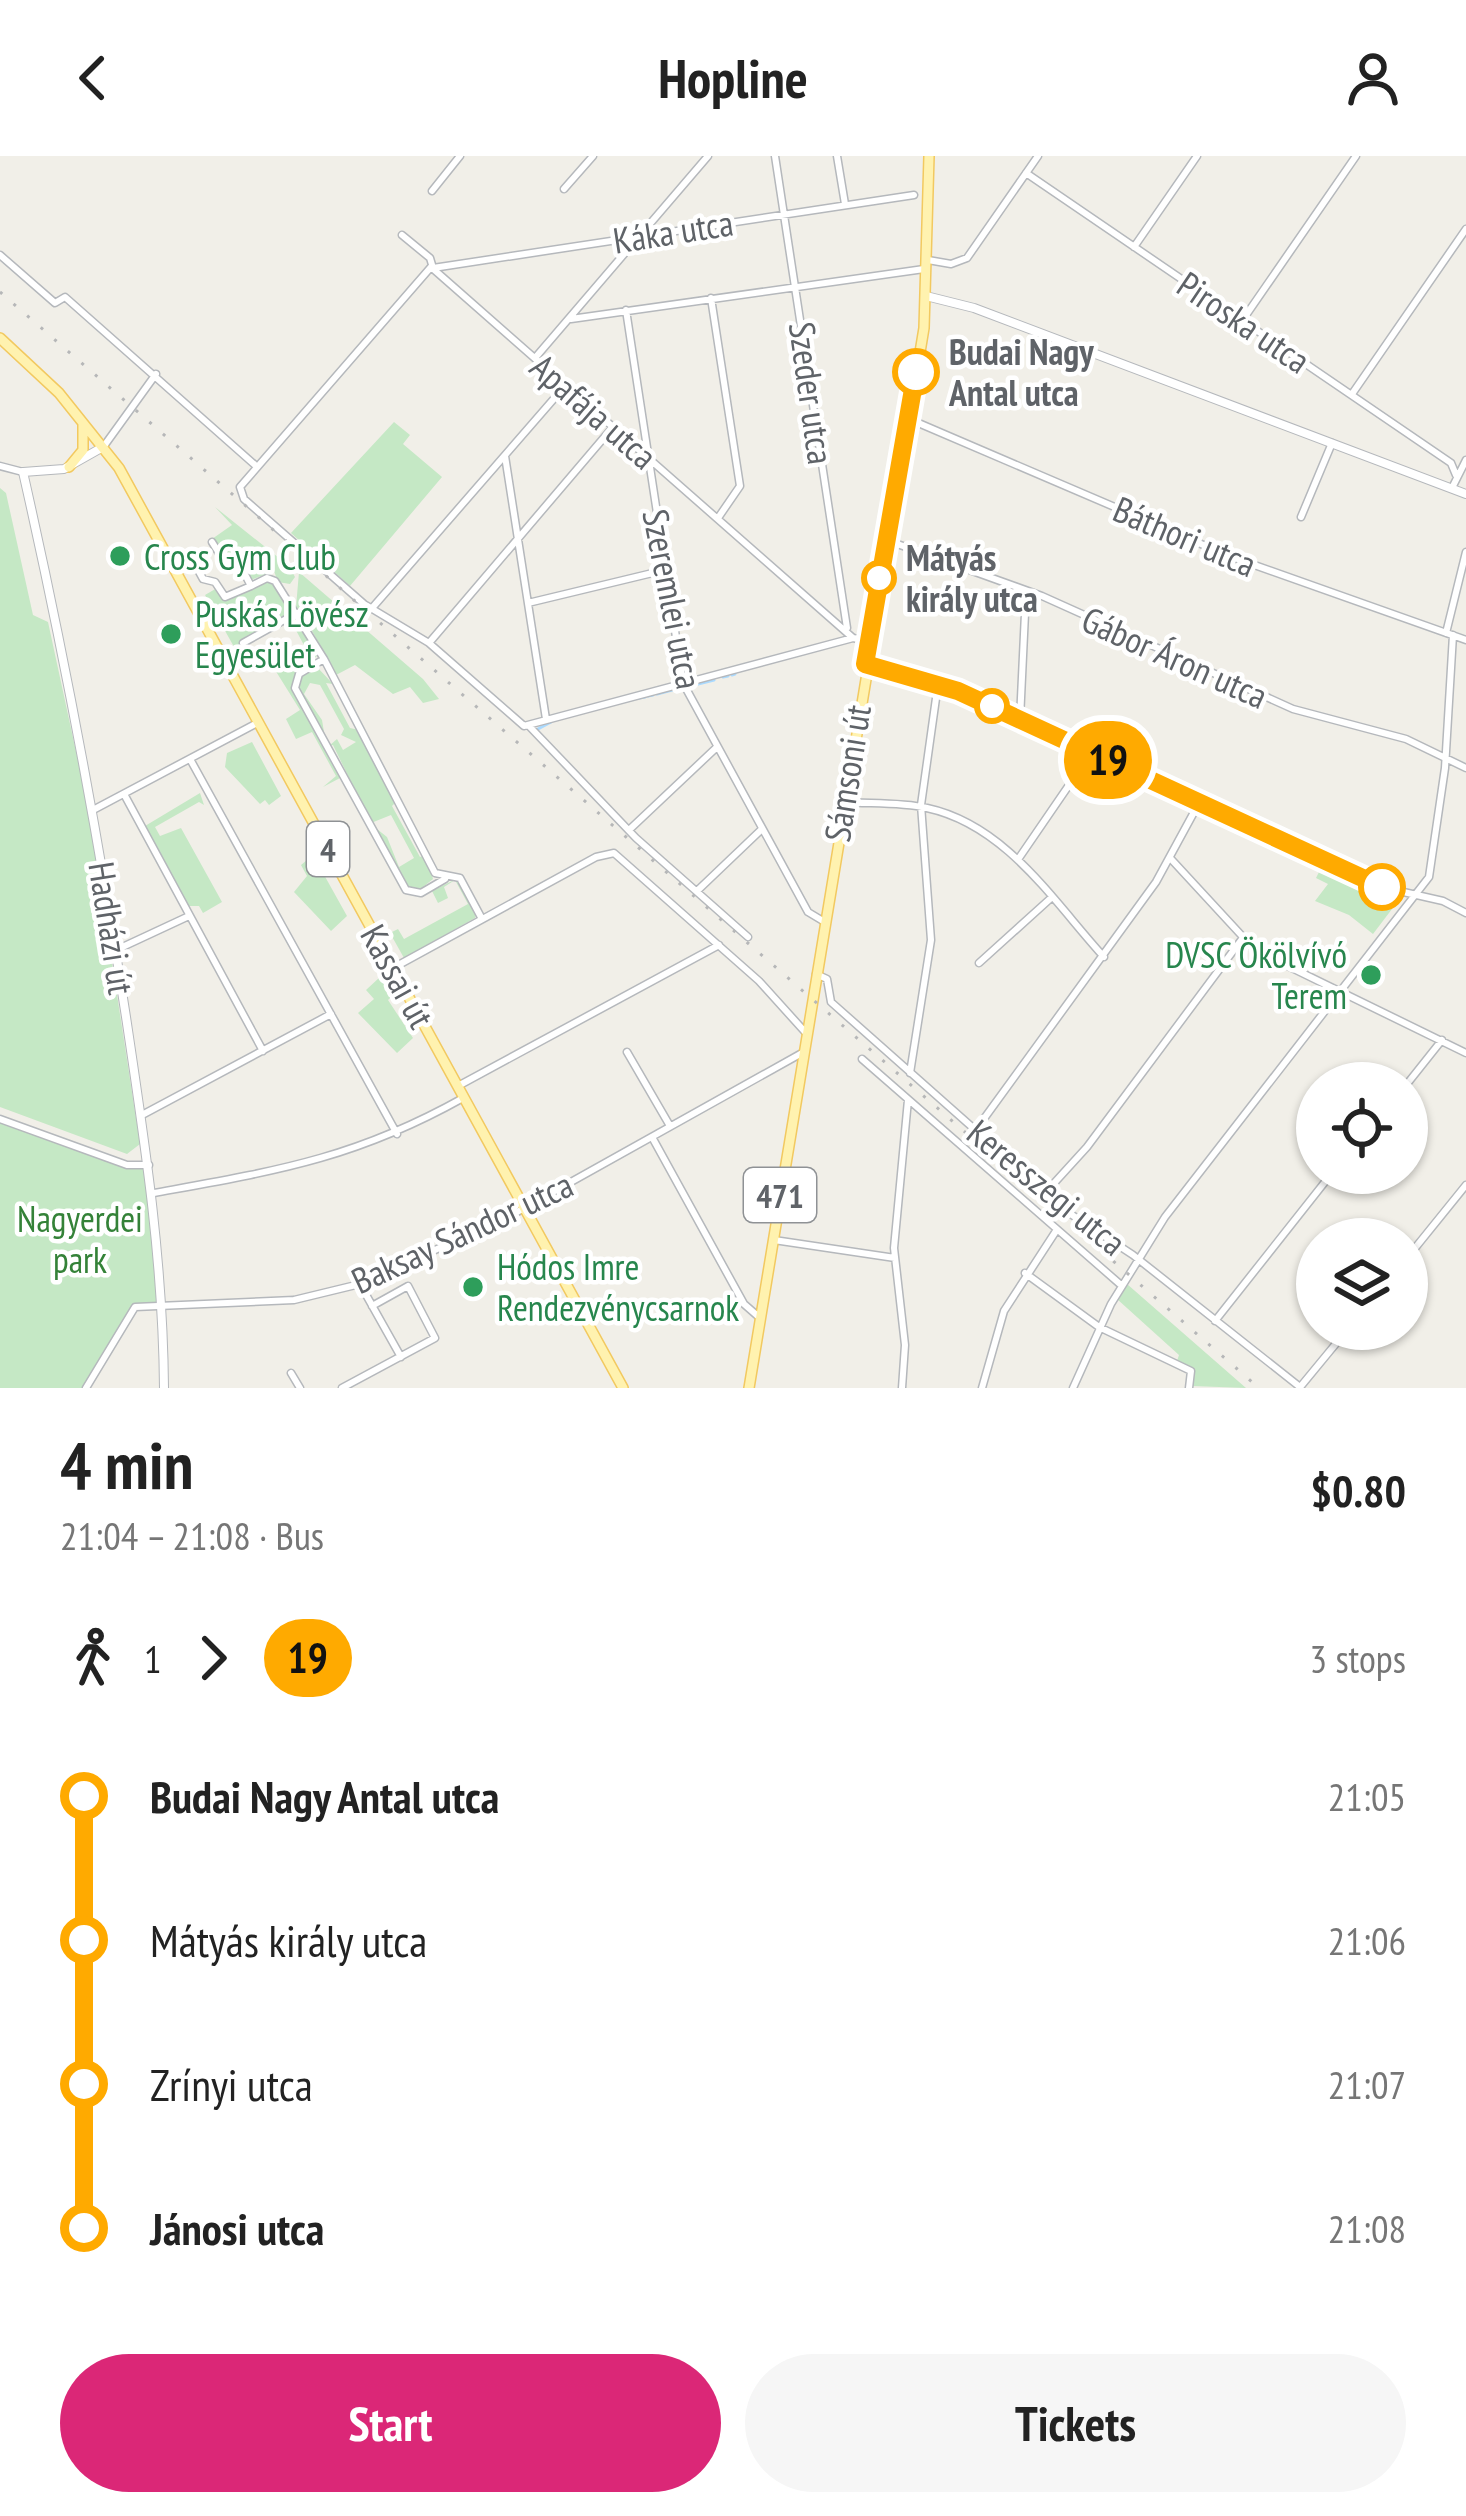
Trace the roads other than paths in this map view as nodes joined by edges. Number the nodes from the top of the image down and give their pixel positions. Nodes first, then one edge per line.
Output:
1 (460, 156) edge
2 (592, 156) edge
3 (708, 156) edge
4 (775, 156) edge
5 (837, 156) edge
6 (929, 156) edge
7 (1038, 156) edge
8 (1197, 156) edge
9 (1356, 156) edge
10 (1026, 173) junction
11 (564, 189) dead end
12 (432, 191) dead end
13 (914, 195) dead end
14 (845, 204) junction
15 (785, 214) junction
16 (1466, 229) edge
17 (402, 235) dead end
18 (642, 235) junction
19 (1134, 247) junction
20 (0, 256) edge
21 (927, 264) junction
22 (429, 269) junction
23 (797, 286) junction
24 (926, 296) junction
25 (712, 298) junction
26 (626, 310) junction
27 (571, 319) junction
28 (1242, 321) junction
29 (0, 338) edge
30 (535, 359) junction
31 (156, 374) junction
32 (565, 386) junction
33 (1352, 395) junction
34 (81, 418) junction
35 (909, 419) junction
36 (613, 427) junction
37 (1332, 443) junction
38 (104, 446) junction
39 (504, 453) junction
40 (647, 457) junction
41 (1466, 460) edge
42 (255, 464) junction
43 (0, 466) edge
44 (69, 467) junction
45 (23, 472) junction
46 (1456, 475) junction
47 (1452, 488) junction
48 (1466, 494) edge
49 (1301, 517) dead end
50 (718, 518) junction
51 (518, 538) junction
52 (885, 539) junction
53 (212, 542) dead end
54 (1466, 552) edge
55 (190, 556) dead end
56 (664, 570) junction
57 (251, 586) junction
58 (1026, 592) junction
59 (528, 603) junction
60 (373, 607) junction
61 (297, 613) junction
62 (850, 634) junction
63 (1449, 634) junction
64 (1466, 640) edge
65 (868, 641) junction
66 (243, 643) dead end
67 (428, 643) junction
68 (324, 659) junction
69 (865, 664) junction
70 (683, 682) junction
71 (938, 683) junction
72 (546, 719) junction
73 (1019, 719) junction
74 (259, 722) junction
75 (527, 726) junction
76 (717, 747) junction
77 (1091, 753) junction
78 (1445, 754) junction
79 (190, 759) junction
80 (1466, 768) edge
81 (124, 794) junction
82 (843, 802) junction
83 (1199, 803) junction
84 (921, 807) junction
85 (93, 810) junction
86 (762, 829) junction
87 (629, 830) junction
88 (1171, 859) junction
89 (1018, 860) junction
90 (448, 877) junction
91 (697, 892) junction
92 (1416, 895) junction
93 (1051, 898) junction
94 (1466, 913) edge
95 (189, 916) junction
96 (482, 919) junction
97 (824, 921) junction
98 (748, 937) dead end
99 (1242, 939) junction
100 (719, 945) junction
101 (116, 950) junction
102 (1104, 957) junction
103 (980, 963) dead end
104 (393, 968) junction
105 (815, 974) junction
106 (1339, 992) junction
107 (331, 1014) junction
108 (806, 1033) junction
109 (1442, 1040) junction
110 (263, 1052) junction
111 (627, 1052) dead end
112 (802, 1053) junction
113 (1466, 1054) edge
114 (862, 1059) dead end
115 (1424, 1062) edge
116 (910, 1073) junction
117 (458, 1087) junction
118 (464, 1098) junction
119 (908, 1100) junction
120 (142, 1115) junction
121 (0, 1119) edge
122 (670, 1126) junction
123 (975, 1131) junction
124 (397, 1134) junction
125 (652, 1137) junction
126 (149, 1165) junction
127 (1466, 1185) edge
128 (1046, 1192) junction
129 (154, 1193) junction
130 (1316, 1194) edge
131 (525, 1208) junction
132 (1057, 1229) junction
133 (1428, 1232) edge
134 (773, 1239) junction
135 (895, 1258) junction
136 (1137, 1259) junction
137 (1025, 1273) junction
138 (360, 1284) junction
139 (1121, 1285) junction
140 (164, 1304) junction
141 (372, 1306) junction
142 (760, 1318) junction
143 (1215, 1322) junction
144 (1100, 1328) junction
145 (1331, 1350) edge
146 (401, 1357) junction
147 (291, 1373) dead end
148 (86, 1388) edge
149 (164, 1388) edge
150 (300, 1388) edge
151 (342, 1388) edge
152 (623, 1388) edge
153 (749, 1388) edge
154 (902, 1388) edge
155 (982, 1388) edge
156 (1073, 1388) edge
157 (1190, 1388) edge
158 (1300, 1388) edge

1 - 12 street
2 - 11 street
3 - 18 street
4 - 15 street, Szeder utca
5 - 14 street
6 - 21 main road, Sámsoni út / 471
7 - 10 street
8 - 19 street
9 - 28 street
10 - 19 street, Piroska utca
10 - 21 street
13 - 14 street, Káka utca
14 - 15 street, Káka utca
15 - 18 street, Káka utca
15 - 23 street, Szeder utca
16 - 33 street
17 - 22 street, Apafája utca
18 - 22 street, Káka utca
18 - 27 street
19 - 28 street, Piroska utca
20 - 31 street
21 - 23 street
21 - 24 main road, Sámsoni út / 471
22 - 30 street, Apafája utca
22 - 42 street
23 - 25 street
23 - 62 street, Szeder utca
24 - 35 main road, Sámsoni út / 471
24 - 37 street
25 - 26 street
25 - 50 street
26 - 27 street
26 - 40 street, Szeremlei utca
27 - 30 street
28 - 33 street, Piroska utca
29 - 34 main road, Kassai út / 4
30 - 32 street, Apafája utca
31 - 38 street
31 - 42 street
32 - 36 street, Apafája utca
32 - 39 street
33 - 46 street, Piroska utca
34 - 38 main road, Kassai út / 4
34 - 44 main road
35 - 52 main road, Sámsoni út / 471
35 - 63 street, Báthori utca
36 - 40 street, Apafája utca
36 - 51 street
37 - 47 street
37 - 49 street
38 - 44 street
38 - 74 main road, Kassai út / 4
39 - 51 street
39 - 60 street
40 - 50 street, Apafája utca
40 - 56 street, Szeremlei utca
41 - 46 street
42 - 60 street
43 - 45 street
44 - 45 street
45 - 85 street, Hadházi út
46 - 47 street
47 - 48 street
50 - 62 street, Apafája utca
51 - 59 street
51 - 67 street
52 - 58 street, Gábor Áron utca
52 - 65 main road, Sámsoni út / 471
53 - 57 street
54 - 63 street
55 - 57 street
56 - 59 street
56 - 70 street, Szeremlei utca
57 - 61 street
58 - 73 street
58 - 78 street, Gábor Áron utca
59 - 72 street
60 - 67 street
61 - 66 street
61 - 68 street
62 - 65 street, Apafája utca
62 - 70 street
63 - 64 street, Báthori utca
63 - 78 street
65 - 69 main road, Sámsoni út / 471
67 - 75 street
68 - 90 street
68 - 90 street
69 - 71 street
69 - 82 main road, Sámsoni út / 471
70 - 72 street
70 - 76 street, Szeremlei utca
71 - 73 street
71 - 84 street
72 - 75 street
73 - 77 street
74 - 79 street
74 - 104 main road, Kassai út / 4
75 - 87 street
76 - 86 street, Szeremlei utca
76 - 87 street
77 - 83 street
77 - 89 street
78 - 80 street, Gábor Áron utca
78 - 92 street
79 - 81 street
79 - 107 street
81 - 85 street
81 - 95 street
82 - 84 street
82 - 97 main road, Sámsoni út / 471
83 - 88 street
83 - 92 street
84 - 89 street
84 - 116 street
85 - 101 street, Hadházi út
86 - 91 street
86 - 97 street, Szeremlei utca
87 - 91 street
88 - 99 street
88 - 102 street
89 - 93 street
90 - 96 street
91 - 98 street
92 - 94 street
92 - 106 street
93 - 102 street
93 - 103 street
95 - 101 street
95 - 110 street
96 - 100 street
96 - 104 street
97 - 105 main road, Sámsoni út / 471
99 - 106 street
99 - 128 street
100 - 108 street
100 - 117 street
101 - 120 street, Hadházi út
102 - 123 street
104 - 117 main road, Kassai út / 4
105 - 108 main road, Sámsoni út / 471
105 - 116 street, Keresszegi utca
106 - 109 street
106 - 136 street
107 - 110 street
107 - 124 street
108 - 112 main road, Sámsoni út / 471
109 - 113 street
109 - 115 street
110 - 120 street
111 - 122 street
112 - 122 street, Baksay Sándor utca
112 - 134 main road, Sámsoni út / 471
114 - 119 street, Keresszegi utca
116 - 123 street, Keresszegi utca
117 - 118 main road, Kassai út / 4
118 - 124 street
118 - 131 main road, Kassai út / 4
119 - 132 street, Keresszegi utca
119 - 135 street
120 - 126 street, Hadházi út
121 - 126 street
122 - 125 street, Baksay Sándor utca
123 - 128 street, Keresszegi utca
124 - 129 street
125 - 131 street, Baksay Sándor utca
125 - 142 street
126 - 129 street, Hadházi út
127 - 133 street
128 - 136 street, Keresszegi utca
129 - 140 street, Hadházi út
130 - 143 street
131 - 138 street, Baksay Sándor utca
131 - 152 main road, Kassai út / 4
132 - 137 street
132 - 139 street, Keresszegi utca
134 - 135 street
134 - 142 main road, Sámsoni út / 471
135 - 154 street
136 - 139 street
136 - 143 street, Keresszegi utca
137 - 144 street
137 - 155 street
138 - 140 street, Baksay Sándor utca
138 - 141 street
139 - 144 street
140 - 148 street
140 - 149 street, Hadházi út
141 - 146 street
141 - 146 street
142 - 153 main road, Sámsoni út / 471
143 - 158 street, Keresszegi utca
144 - 156 street
144 - 157 street
145 - 158 street
146 - 151 street
147 - 150 street

